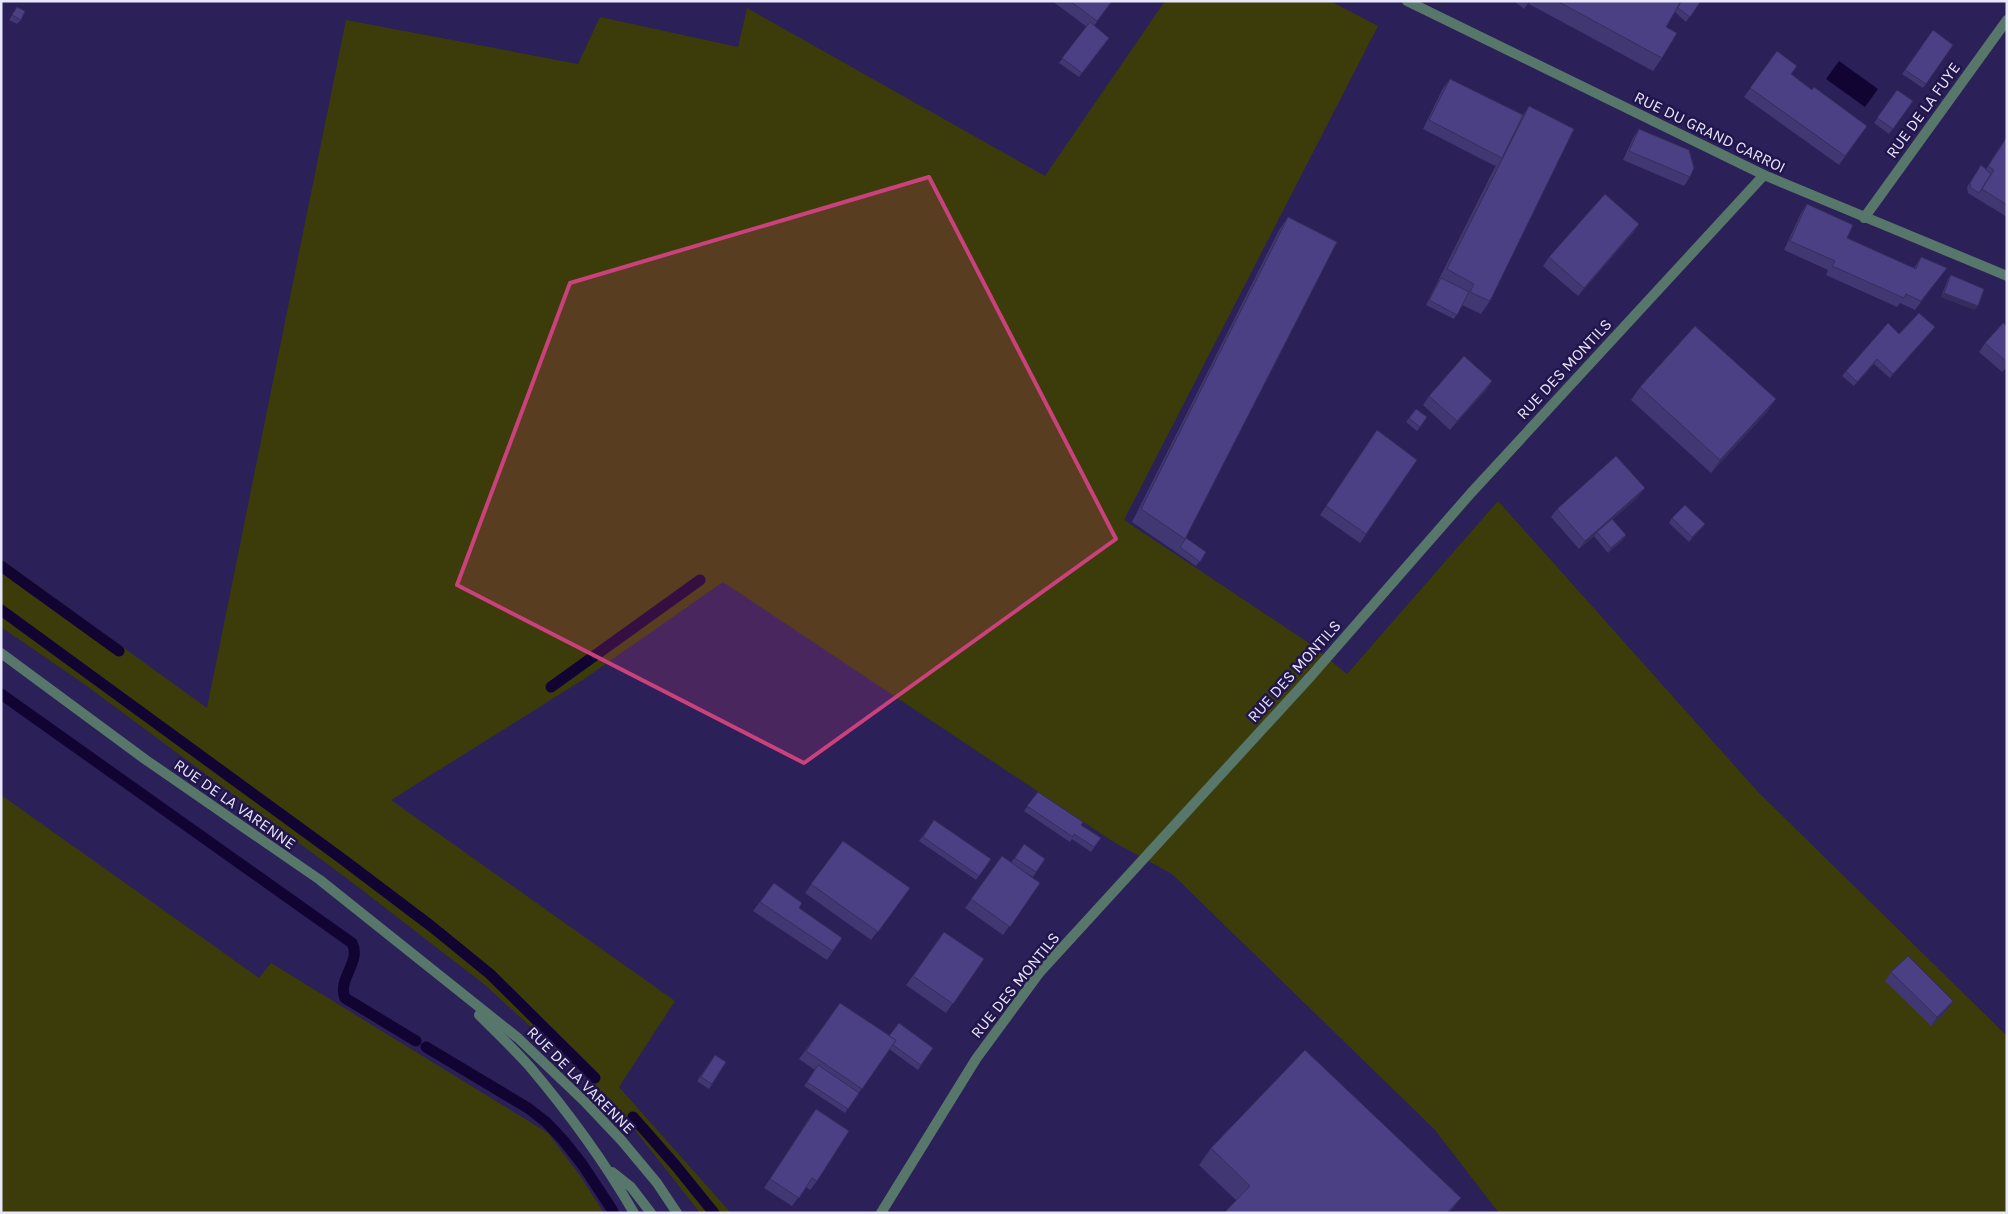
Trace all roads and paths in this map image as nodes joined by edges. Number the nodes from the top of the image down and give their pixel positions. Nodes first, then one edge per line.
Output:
1 (1407, 1) edge
2 (2007, 20) edge
3 (1764, 175) junction
4 (1864, 218) junction
5 (2007, 276) edge
6 (1, 654) edge
7 (449, 984) junction
8 (606, 1167) junction
9 (634, 1213) edge
10 (651, 1213) edge
11 (677, 1213) edge
12 (881, 1213) edge

1 - 3 street, RUE DU GRAND CARROI
2 - 4 street, RUE DE LA FUYE
3 - 4 street, RUE DU GRAND CARROI
3 - 12 street, RUE DES MONTILS
4 - 5 street, RUE DU GRAND CARROI
6 - 7 street, RUE DE LA VARENNE
7 - 8 street, RUE DE LA VARENNE
7 - 11 street, RUE DE LA VARENNE
8 - 9 street, RUE DE LA VARENNE
8 - 10 street

